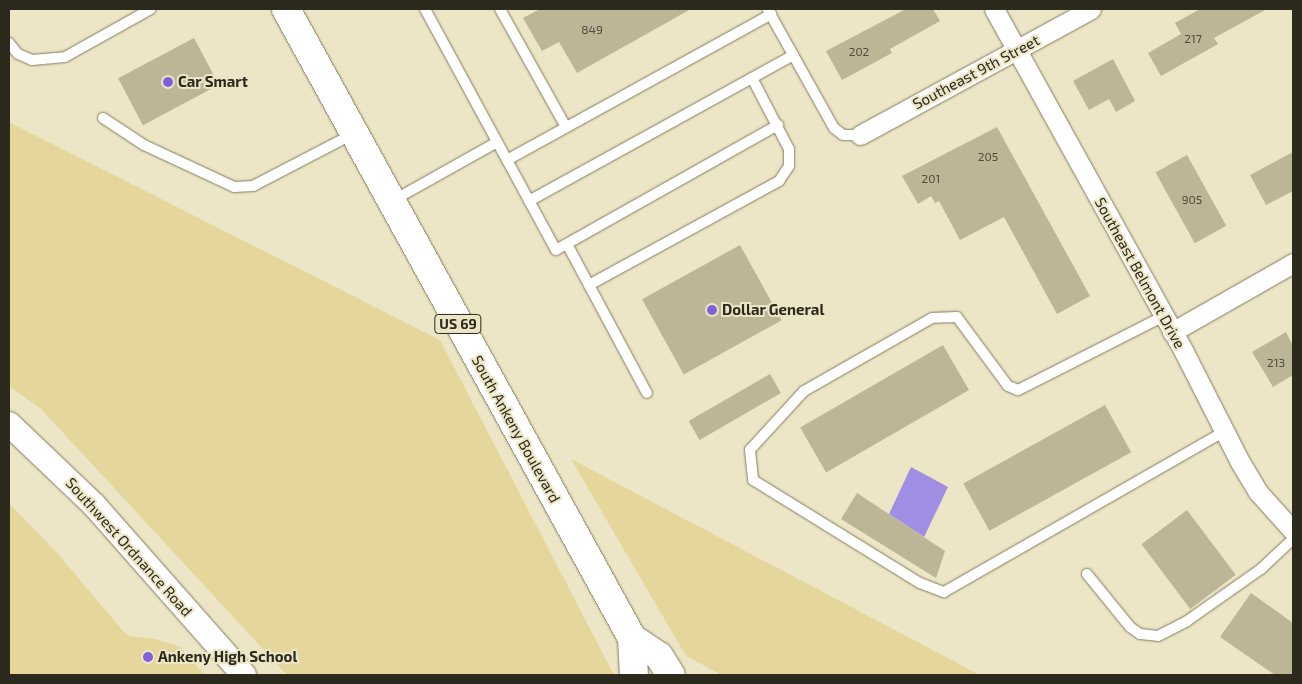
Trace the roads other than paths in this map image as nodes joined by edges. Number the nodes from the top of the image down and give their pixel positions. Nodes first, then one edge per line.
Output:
1 (151, 9) edge
2 (286, 9) edge
3 (424, 9) edge
4 (500, 9) edge
5 (994, 9) edge
6 (1091, 9) edge
7 (769, 11) edge
8 (9, 43) edge
9 (1016, 50) junction
10 (793, 55) junction
11 (752, 78) junction
12 (103, 118) dead end
13 (778, 126) junction
14 (566, 127) junction
15 (354, 134) junction
16 (860, 135) joint
17 (497, 142) junction
18 (507, 160) junction
19 (391, 201) junction
20 (529, 201) junction
21 (567, 244) junction
22 (1293, 263) edge
23 (589, 285) junction
24 (1168, 324) junction
25 (647, 393) dead end
26 (9, 424) edge
27 (1225, 431) junction
28 (1293, 531) edge
29 (1293, 539) edge
30 (1087, 574) dead end
31 (632, 638) junction
32 (244, 675) edge
33 (634, 675) edge
34 (671, 675) edge

1 - 8 lane
2 - 15 main road, South Ankeny Boulevard / US 69
3 - 17 lane
4 - 14 lane
5 - 9 street, Southeast Belmont Drive
6 - 9 street, Southeast 9th Street
7 - 10 lane
7 - 14 lane
9 - 16 street, Southeast 9th Street
9 - 24 street, Southeast Belmont Drive
10 - 11 lane
10 - 16 lane
11 - 13 lane
11 - 20 lane
12 - 15 lane
13 - 21 lane
13 - 23 lane
14 - 18 lane
15 - 19 main road, South Ankeny Boulevard / US 69
17 - 18 lane
17 - 19 lane
18 - 20 lane
19 - 31 main road, South Ankeny Boulevard / US 69
20 - 21 lane
21 - 23 lane
22 - 24 street
23 - 25 lane
24 - 27 street, Southeast Belmont Drive
24 - 27 lane
26 - 32 street, Southwest Ordnance Road
27 - 28 street, Southeast Belmont Drive
29 - 30 lane
31 - 33 main road, South Ankeny Boulevard / US 69
31 - 34 main road, South Ankeny Boulevard / US 69

